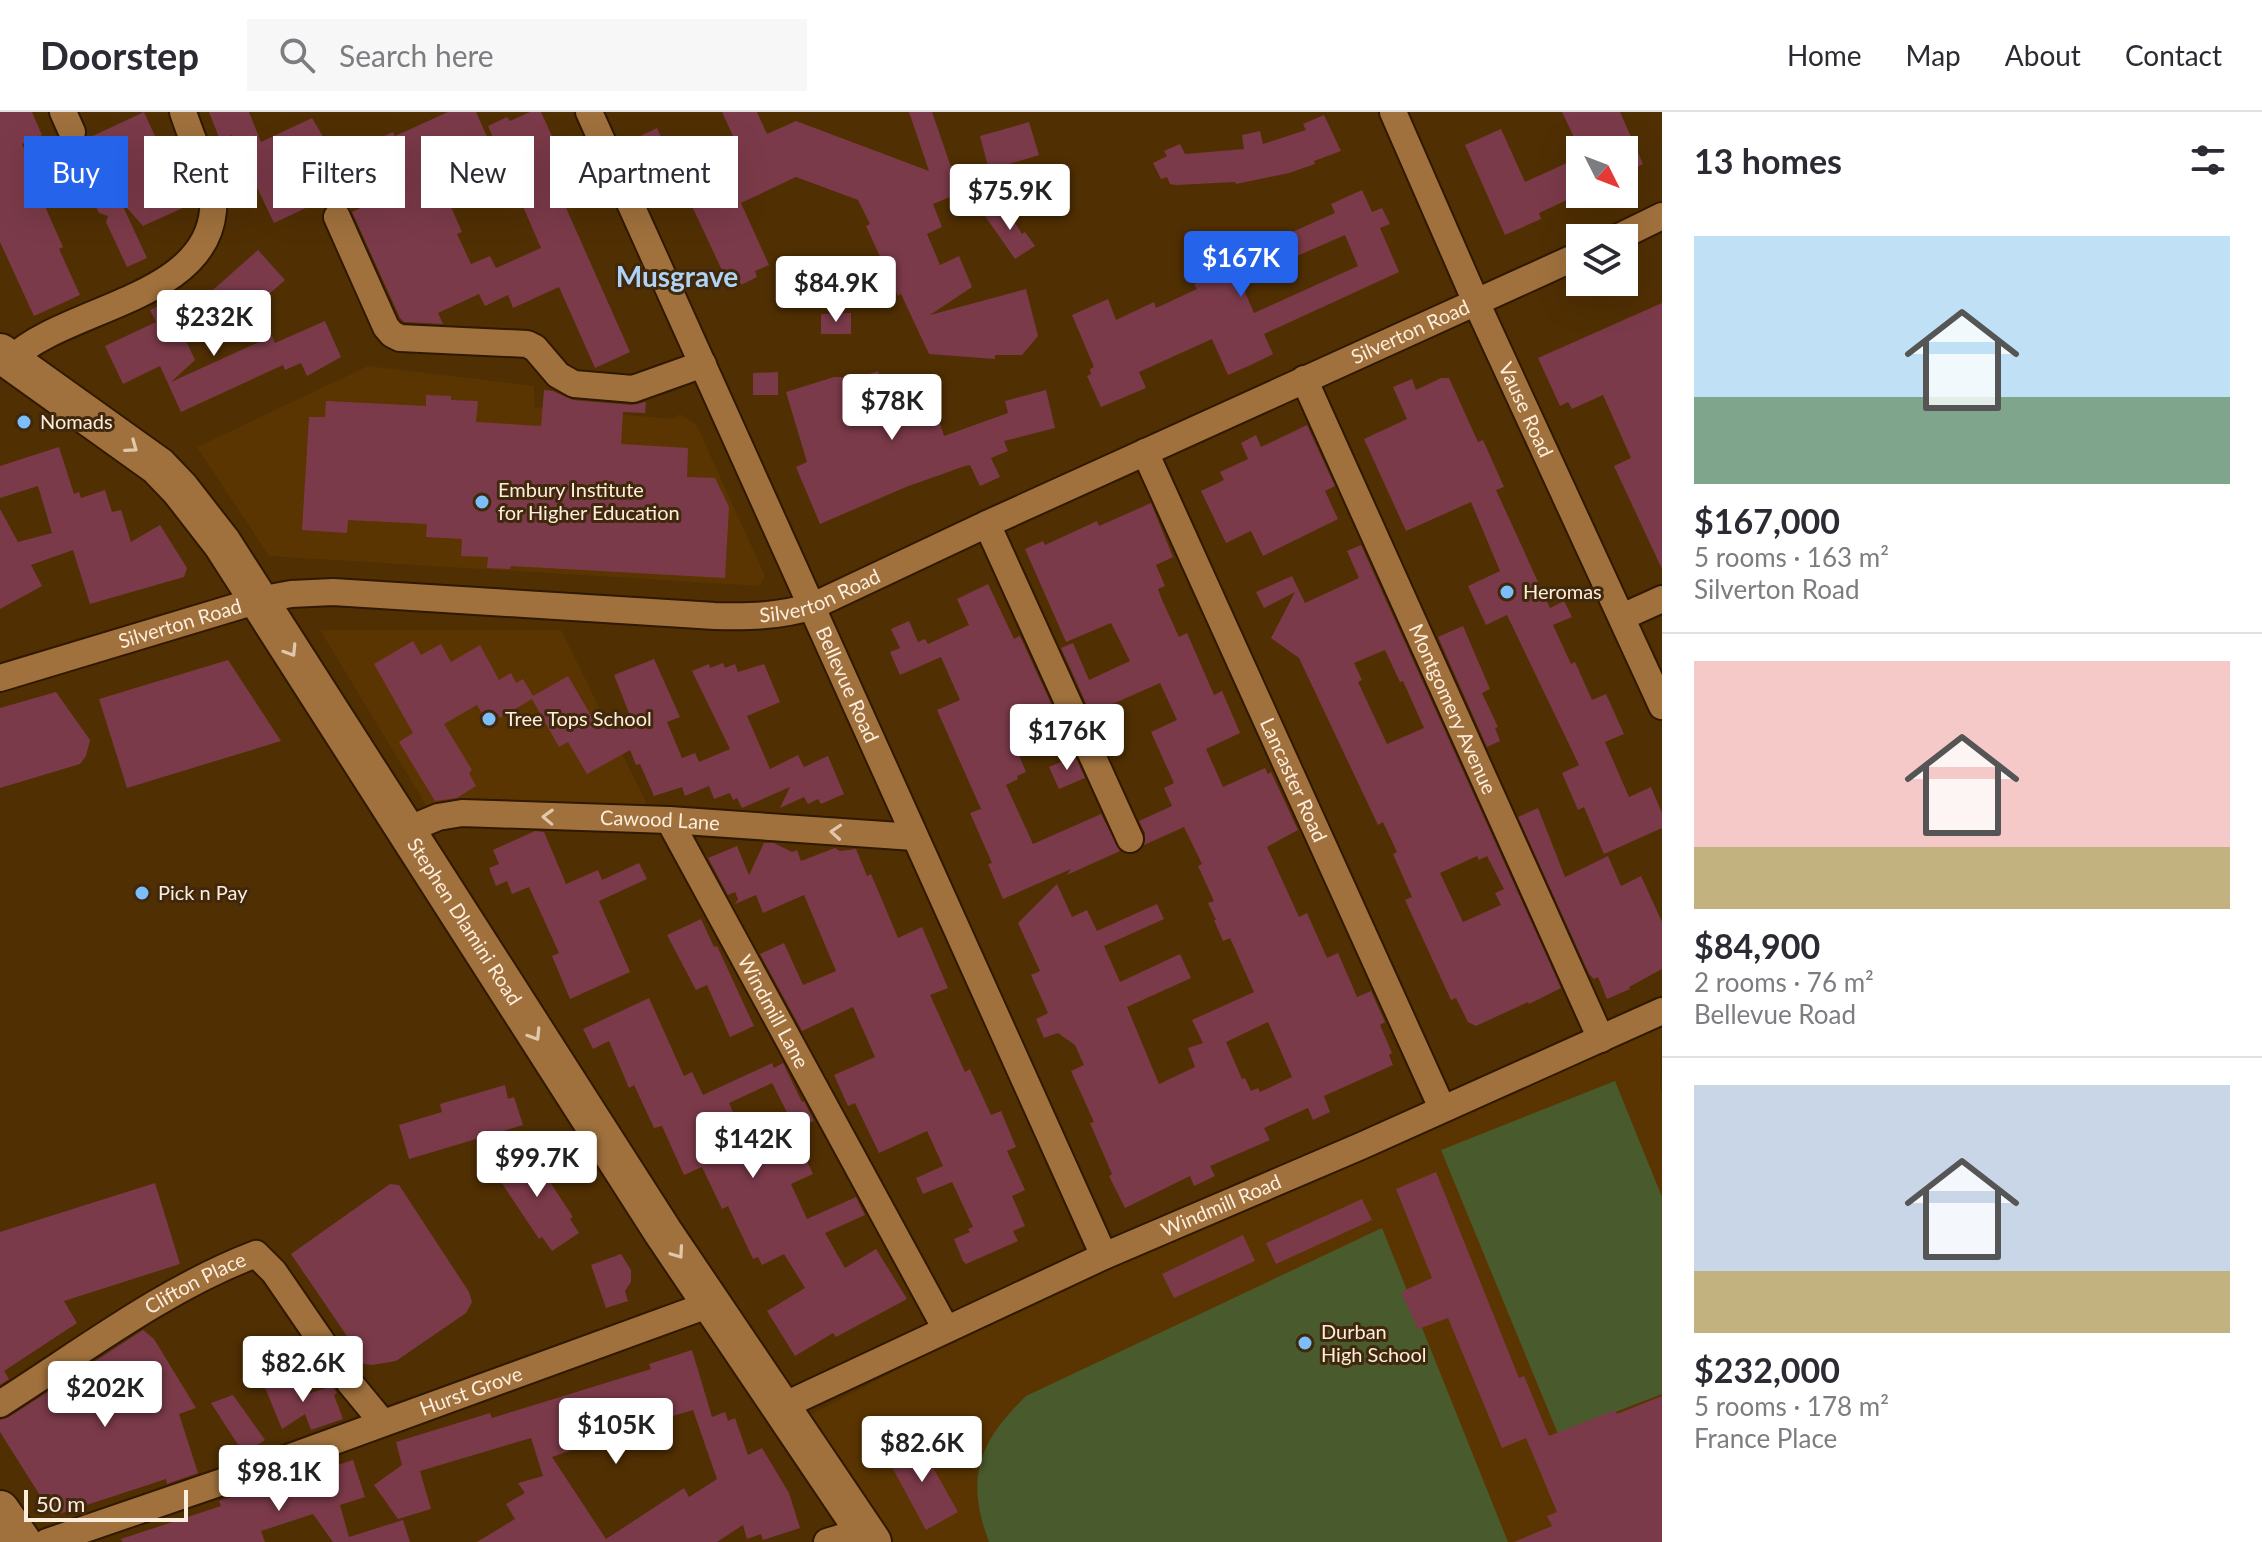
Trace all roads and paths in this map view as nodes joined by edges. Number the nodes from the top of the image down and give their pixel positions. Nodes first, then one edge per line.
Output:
1 (183, 112) edge
2 (589, 112) edge
3 (1393, 112) edge
4 (1662, 216) edge
5 (337, 217) dead end
6 (1638, 228) edge
7 (1566, 261) edge
8 (1476, 302) junction
9 (5, 357) edge
10 (703, 364) junction
11 (1304, 379) junction
12 (1145, 452) junction
13 (987, 524) junction
14 (1662, 599) edge
15 (259, 600) junction
16 (813, 606) junction
17 (1622, 617) junction
18 (0, 678) edge
19 (1662, 706) edge
20 (669, 820) junction
21 (407, 830) junction
22 (914, 837) junction
23 (1130, 839) dead end
24 (1662, 1011) edge
25 (1601, 1039) junction
26 (1442, 1108) junction
27 (1104, 1256) junction
28 (713, 1303) junction
29 (946, 1329) junction
30 (0, 1404) edge
31 (781, 1407) junction
32 (383, 1423) junction
33 (0, 1510) edge
34 (868, 1536) edge
35 (22, 1542) edge
36 (47, 1542) edge
37 (827, 1542) edge

1 - 9 street
2 - 10 street, Bellevue Road
3 - 8 street, Vause Road
4 - 6 street
5 - 10 street
7 - 8 street, Silverton Road
8 - 11 street, Silverton Road
8 - 17 street, Vause Road
9 -> 15 main road, Stephen Dlamini Road
10 - 16 street, Bellevue Road
11 - 12 street, Silverton Road
11 - 25 street, Montgomery Avenue
12 - 13 street, Silverton Road
12 - 26 street, Lancaster Road
13 - 16 street, Silverton Road
13 - 23 street
14 - 17 street
15 - 16 street, Silverton Road
15 - 18 street, Silverton Road
15 -> 21 main road, Stephen Dlamini Road
16 - 22 street, Bellevue Road
17 - 19 street, Vause Road
20 -> 21 street, Cawood Lane
22 -> 20 street, Cawood Lane
20 - 29 street, Windmill Lane
21 -> 28 main road, Stephen Dlamini Road
22 - 27 street, Bellevue Road
24 - 25 street, Windmill Road
25 - 26 street, Windmill Road
26 - 27 street, Windmill Road
27 - 29 street, Windmill Road
28 - 31 main road, Stephen Dlamini Road
28 - 32 street, Hurst Grove
29 - 31 street, Windmill Road
30 - 32 street, Clifton Place
31 - 34 main road, Stephen Dlamini Road
32 - 36 street, Hurst Grove
33 - 35 main road
34 - 37 street

